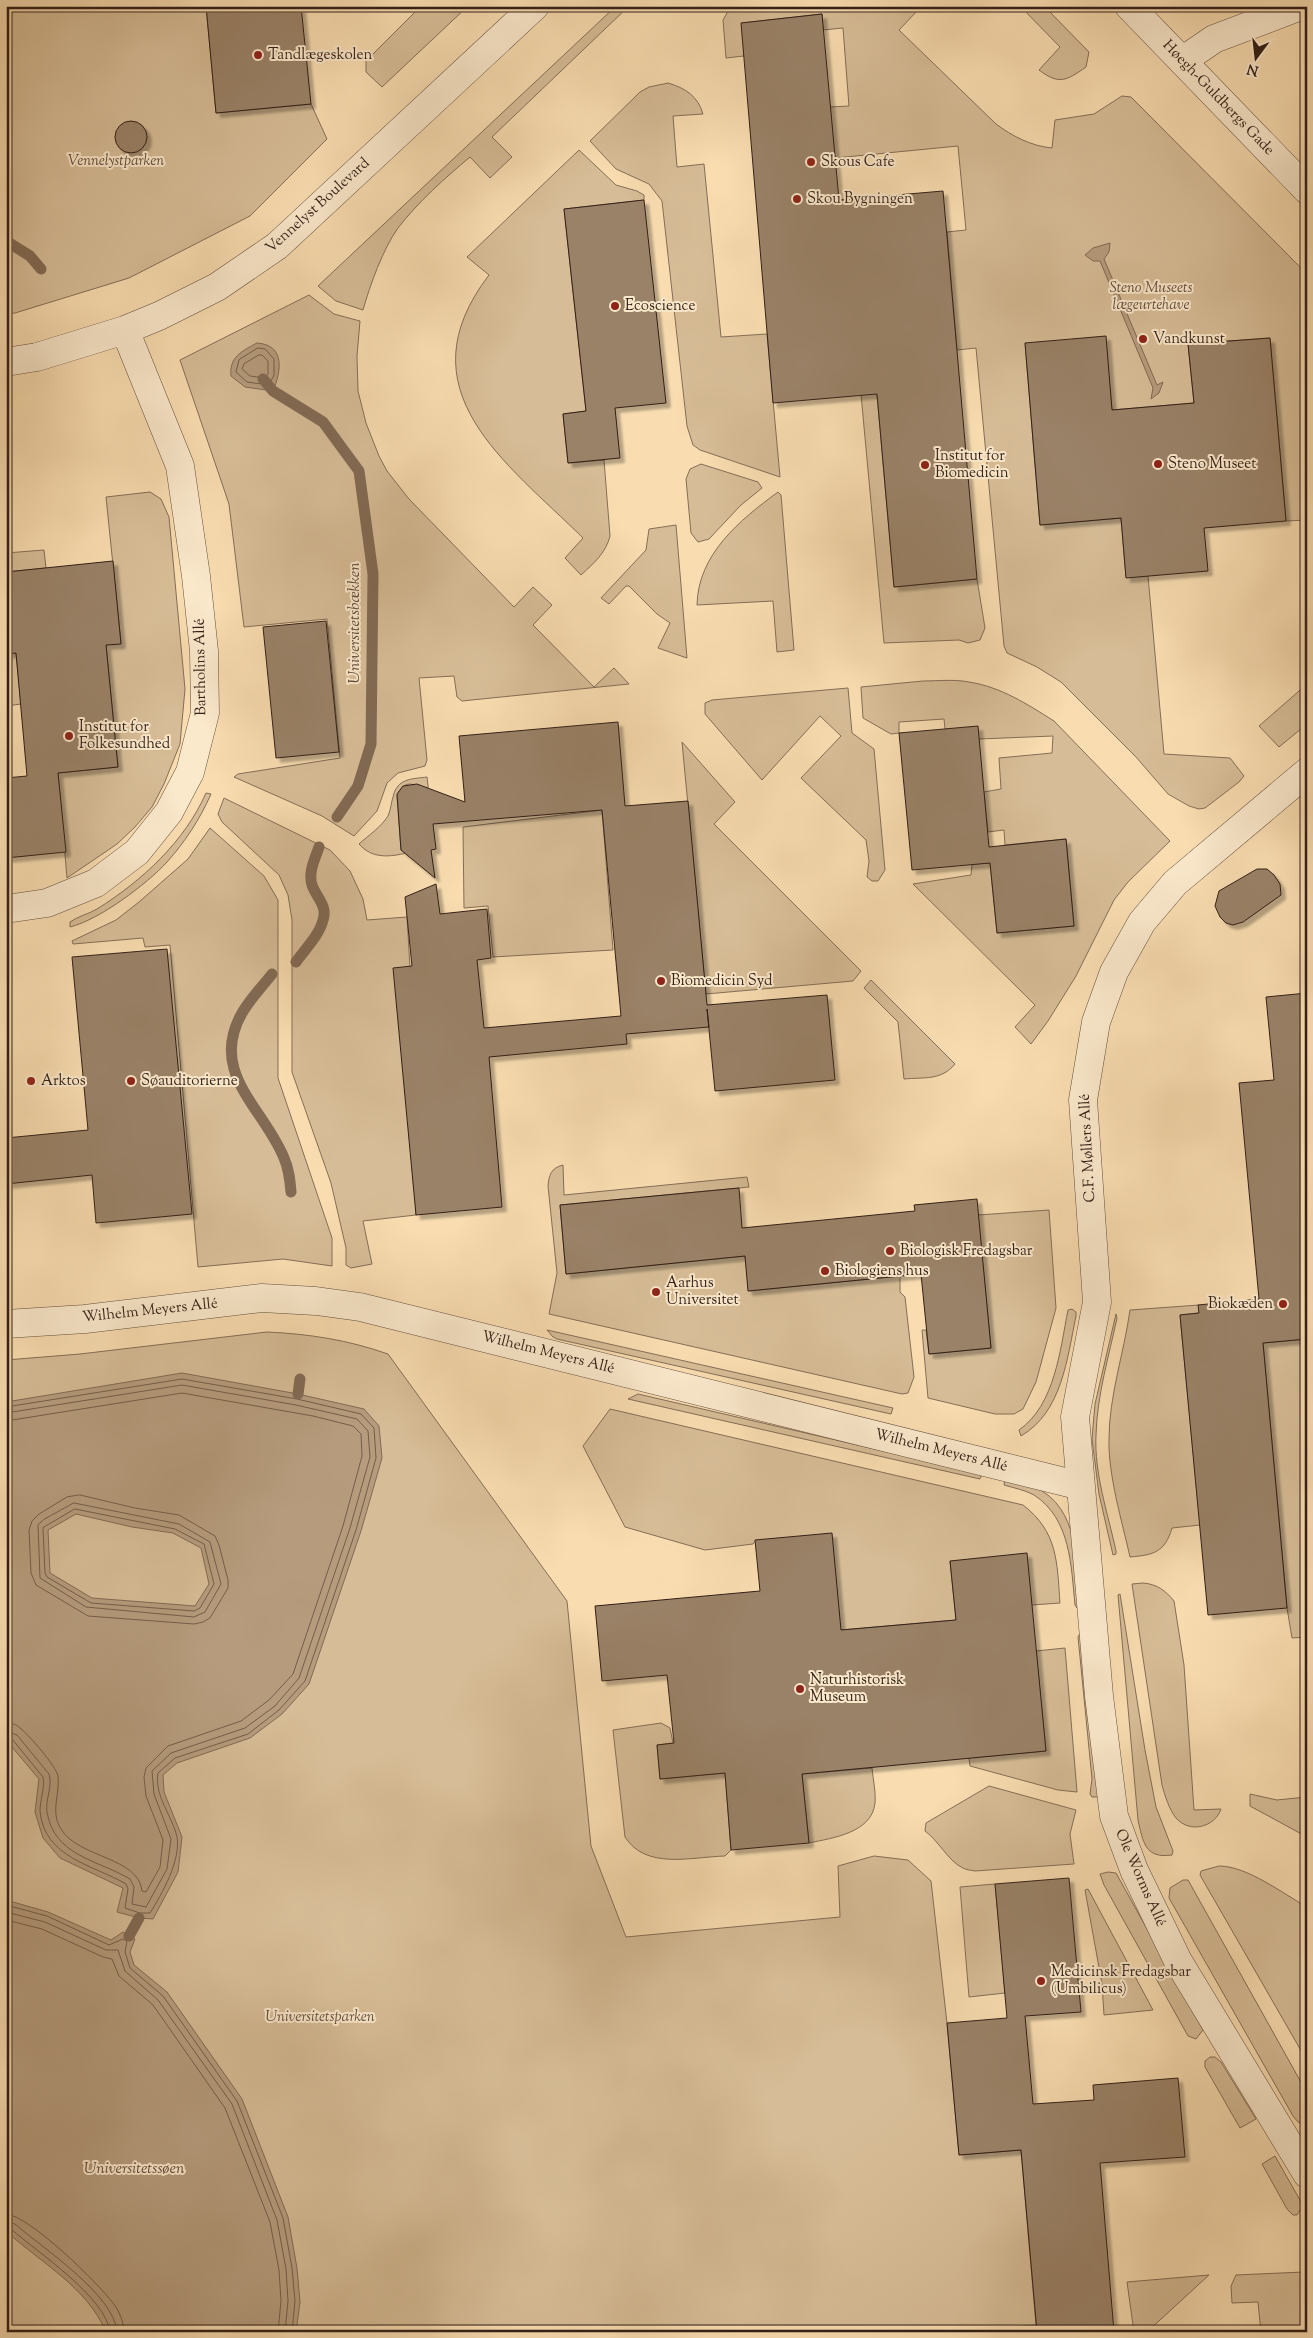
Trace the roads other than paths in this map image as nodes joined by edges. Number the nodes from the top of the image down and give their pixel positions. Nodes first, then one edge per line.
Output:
1 (534, 6) edge
2 (1129, 6) edge
3 (1301, 6) edge
4 (1182, 61) junction
5 (1307, 190) edge
6 (125, 330) junction
7 (6, 362) edge
8 (1307, 772) edge
9 (6, 910) edge
10 (6, 1324) edge
11 (1081, 1486) junction
12 (1307, 2174) edge

1 - 6 street, Vennelyst Boulevard
2 - 4 street, Høegh-Guldbergs Gade
3 - 4 street
4 - 5 street, Høegh-Guldbergs Gade
6 - 7 street, Vennelyst Boulevard
6 - 9 street, Bartholins Allé
8 - 11 street, C.F. Møllers Allé
10 - 11 street, Wilhelm Meyers Allé
11 - 12 street, Ole Worms Allé

